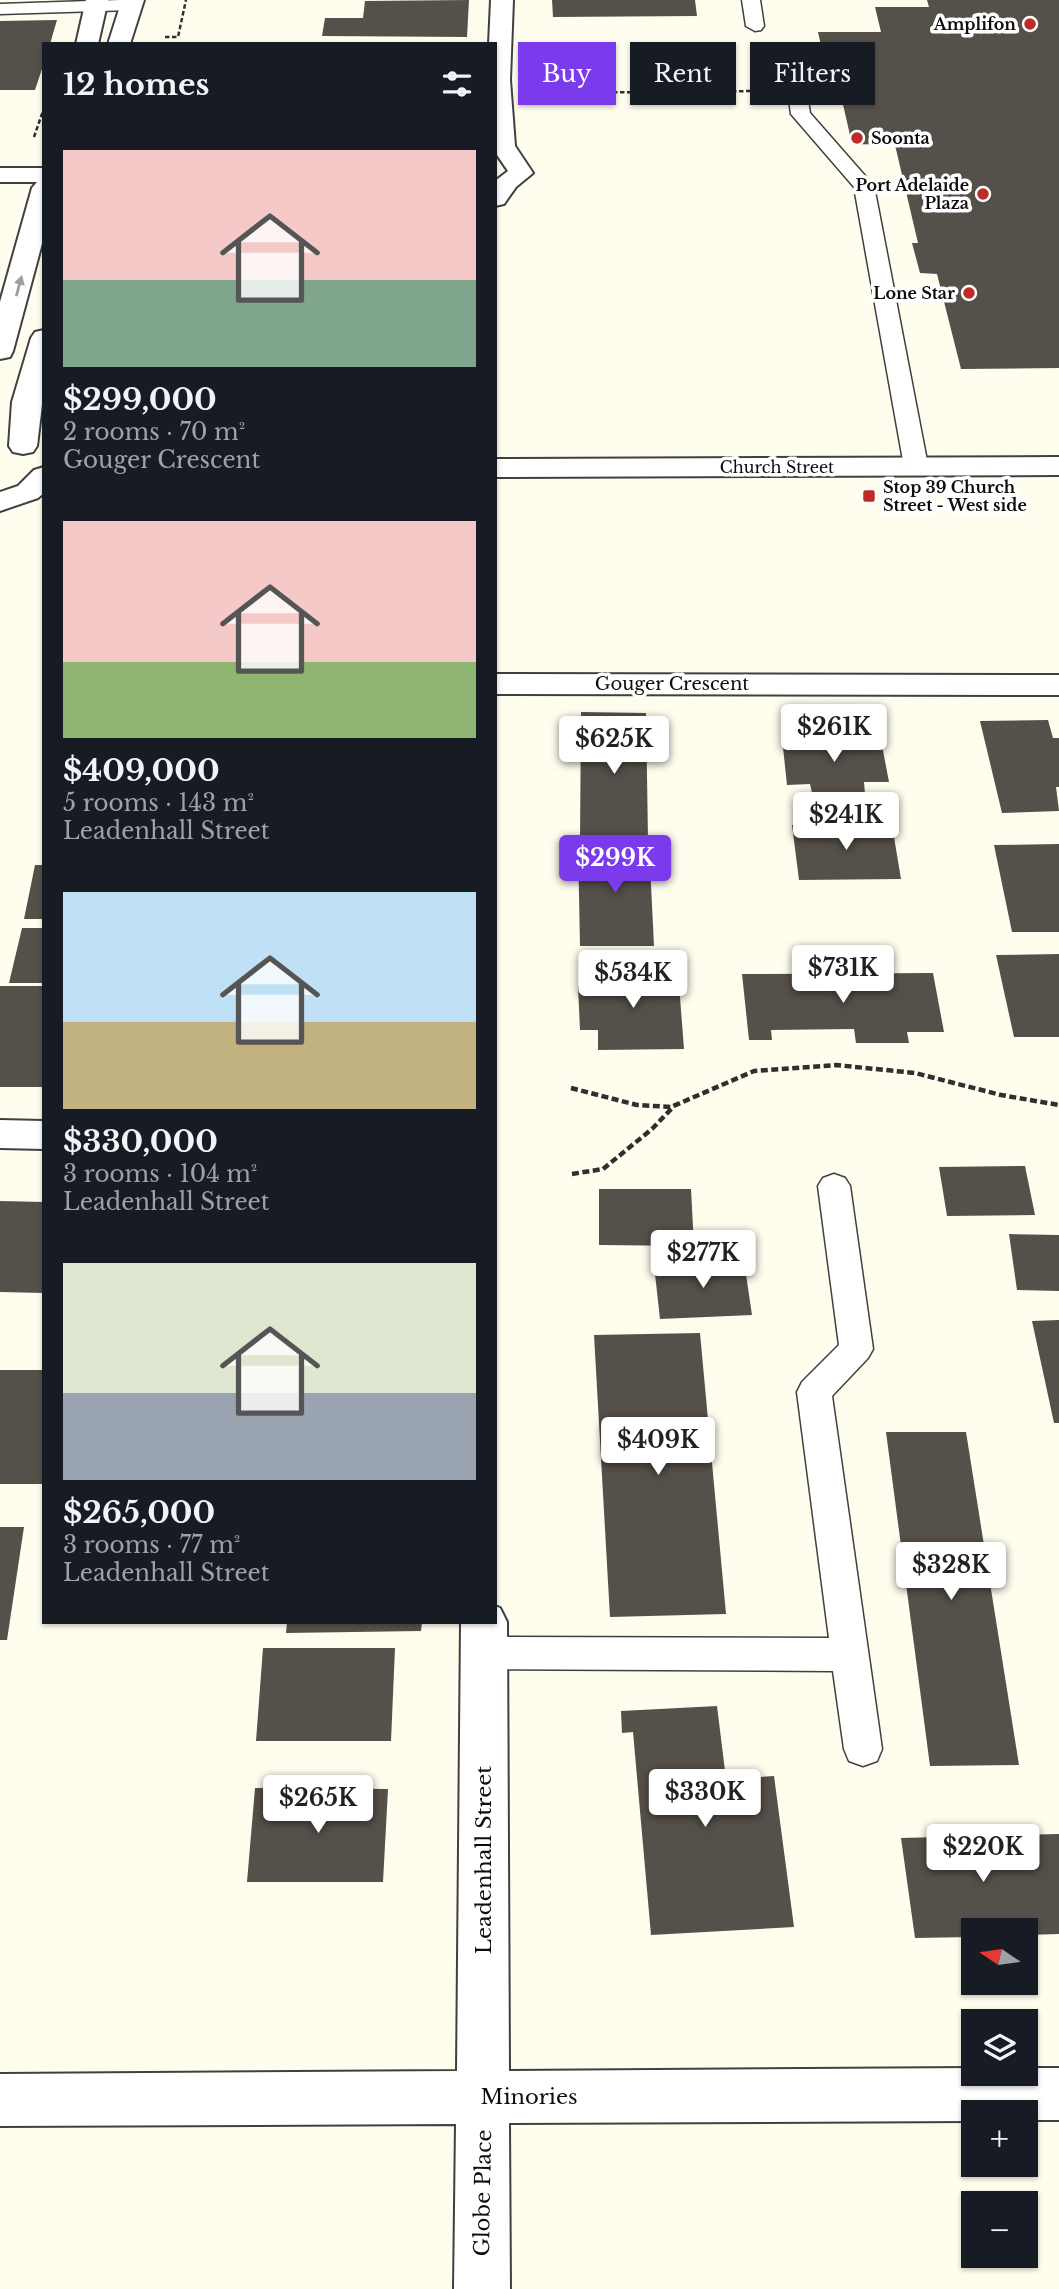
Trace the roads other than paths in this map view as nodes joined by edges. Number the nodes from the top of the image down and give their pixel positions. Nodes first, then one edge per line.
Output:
1 (502, 0) edge
2 (751, 0) edge
3 (132, 2) edge
4 (97, 3) edge
5 (0, 9) edge
6 (755, 26) dead end
7 (87, 42) edge
8 (121, 42) edge
9 (799, 105) edge
10 (0, 175) edge
11 (42, 175) edge
12 (42, 195) edge
13 (497, 197) edge
14 (42, 345) edge
15 (0, 351) edge
16 (22, 450) edge
17 (916, 466) junction
18 (1059, 466) edge
19 (497, 468) edge
20 (42, 478) edge
21 (0, 502) edge
22 (497, 684) edge
23 (1059, 685) edge
24 (0, 1134) edge
25 (42, 1135) edge
26 (834, 1186) dead end
27 (484, 1638) edge
28 (850, 1655) junction
29 (863, 1749) dead end
30 (1059, 2094) edge
31 (484, 2097) junction
32 (0, 2100) edge
33 (482, 2289) edge

1 - 13 street
2 - 6 lane
3 - 4 lane
3 - 8 street
4 - 5 lane
4 - 7 street
9 - 17 lane
10 - 11 street
15 -> 12 street
14 - 16 street
17 - 18 street, Church Street
17 - 19 street, Church Street
20 - 21 street
22 - 23 street, Gouger Crescent
24 - 25 street
26 - 28 lane
27 - 28 lane
27 - 31 street, Leadenhall Street
28 - 29 lane
30 - 31 street, Minories
31 - 32 street, Minories
31 - 33 street, Globe Place

